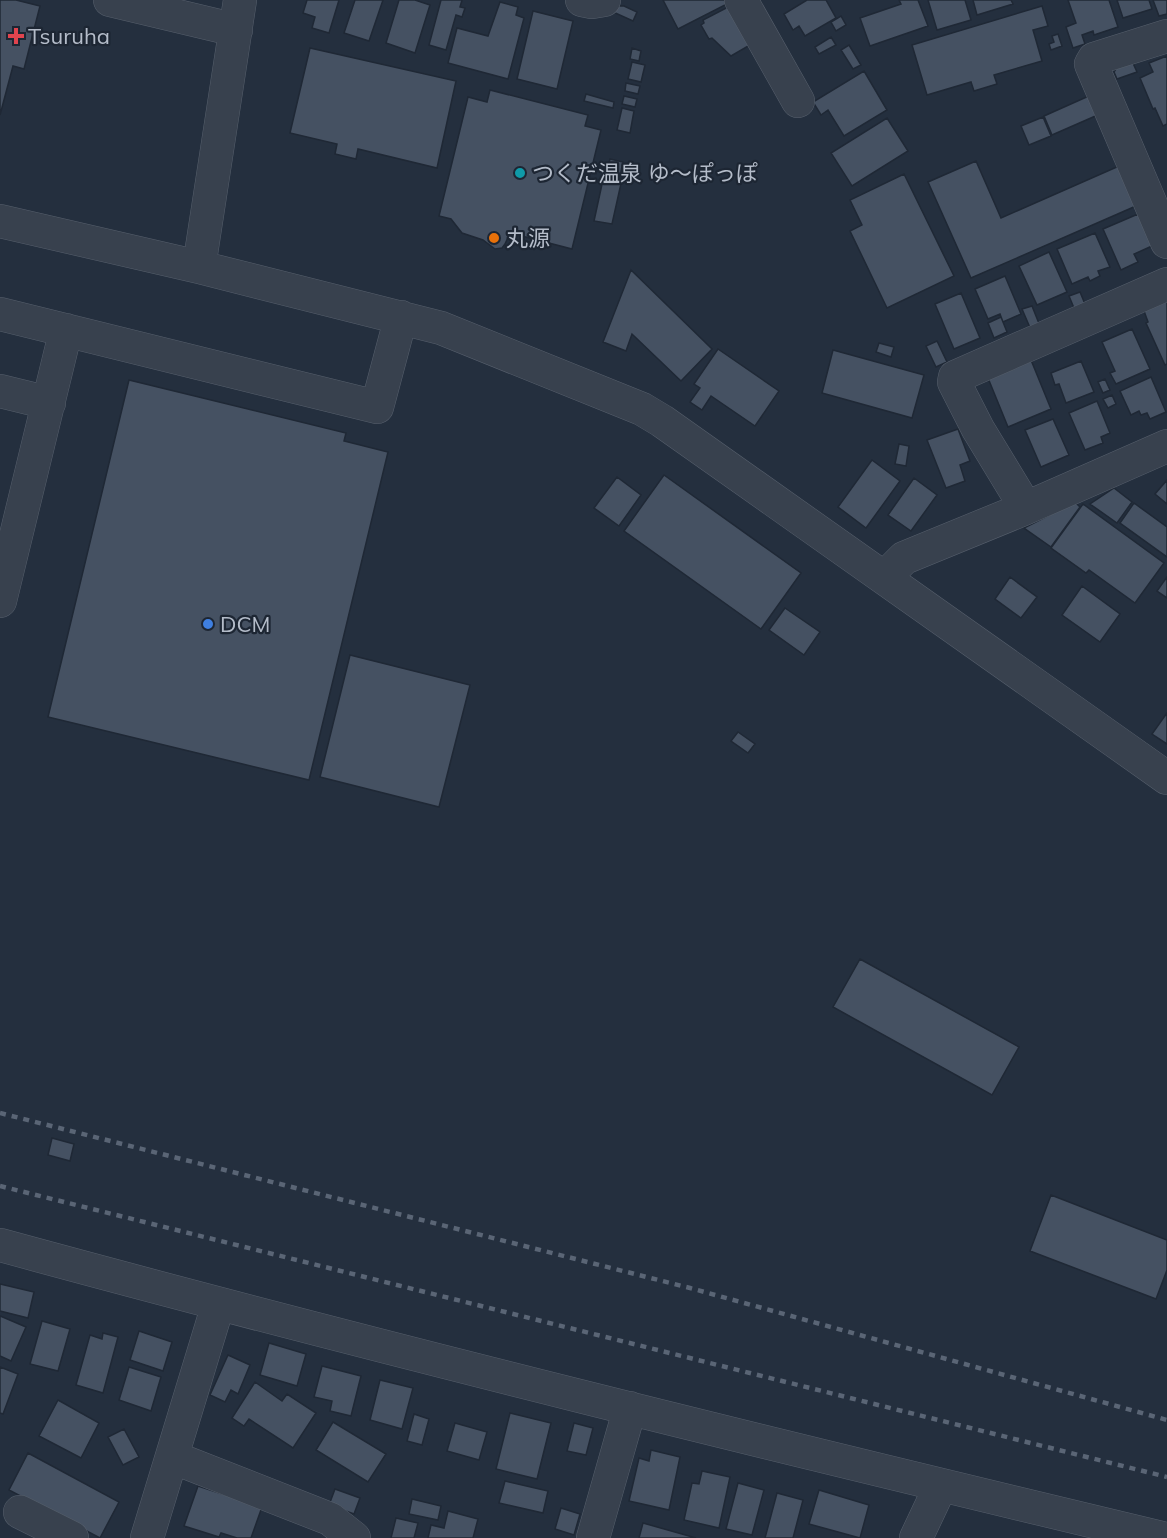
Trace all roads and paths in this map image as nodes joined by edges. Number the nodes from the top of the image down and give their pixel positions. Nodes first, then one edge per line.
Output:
1 (110, 0) edge
2 (582, 0) edge
3 (604, 0) edge
4 (741, 0) edge
5 (238, 15) edge
6 (1167, 36) edge
7 (798, 101) dead end
8 (0, 221) edge
9 (1164, 229) edge
10 (199, 267) junction
11 (1167, 284) edge
12 (0, 314) edge
13 (401, 317) junction
14 (66, 330) junction
15 (0, 391) edge
16 (49, 403) junction
17 (1167, 446) edge
18 (1026, 508) junction
19 (885, 577) junction
20 (0, 601) edge
21 (1167, 778) edge
22 (0, 1245) edge
23 (218, 1305) junction
24 (630, 1408) junction
25 (172, 1457) junction
26 (941, 1485) junction
27 (20, 1512) dead end
28 (1111, 1532) edge
29 (72, 1538) edge
30 (147, 1538) edge
31 (354, 1538) edge
32 (593, 1538) edge
33 (916, 1538) edge
34 (1162, 1538) edge

1 - 5 street
2 - 3 street
4 - 7 street
5 - 10 street
6 - 9 street
8 - 10 street
10 - 13 street
11 - 18 street
12 - 14 street
13 - 14 street
13 - 19 street
14 - 16 street
15 - 16 street
16 - 20 street
17 - 18 street
18 - 19 street
19 - 21 street
22 - 23 street
23 - 24 street
23 - 25 street
24 - 26 street
24 - 32 street
25 - 30 street
25 - 31 street
26 - 28 street
26 - 33 street
27 - 29 street
28 - 34 street

